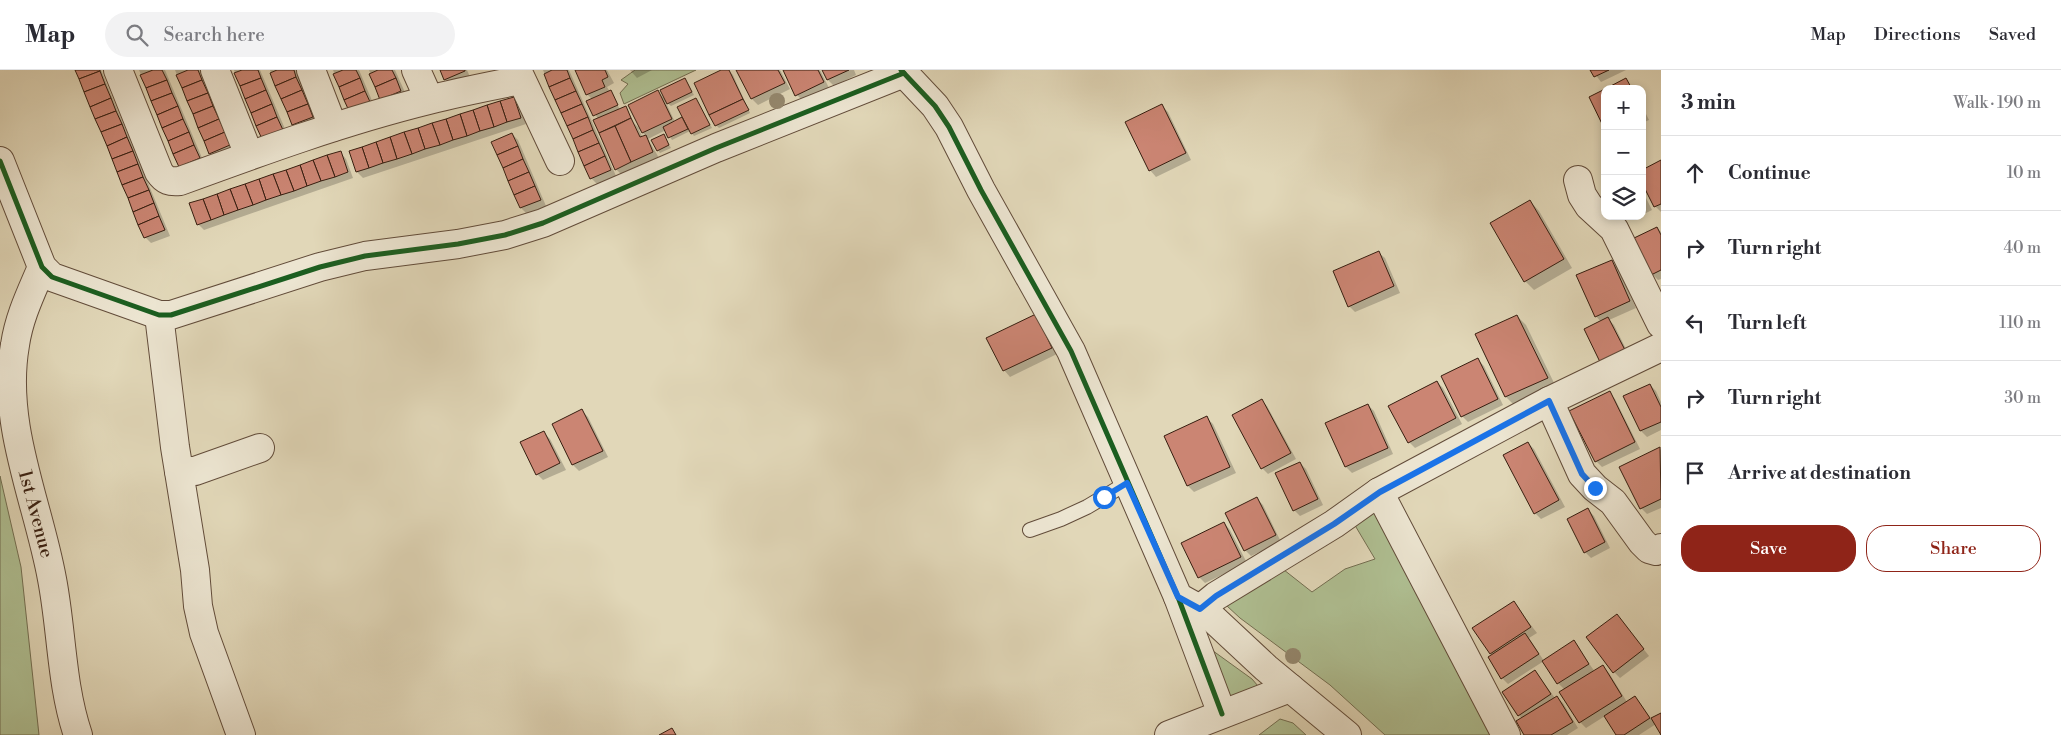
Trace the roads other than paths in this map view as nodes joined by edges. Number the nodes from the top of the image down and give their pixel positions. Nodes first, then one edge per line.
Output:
1 (118, 70) edge
2 (215, 70) edge
3 (310, 70) edge
4 (416, 70) edge
5 (903, 71) edge
6 (519, 75) edge
7 (429, 99) junction
8 (333, 127) junction
9 (249, 156) junction
10 (0, 161) edge
11 (560, 161) dead end
12 (1578, 180) dead end
13 (42, 267) junction
14 (159, 315) junction
15 (1661, 324) edge
16 (1661, 347) edge
17 (1549, 401) junction
18 (260, 448) dead end
19 (179, 471) junction
20 (1127, 483) junction
21 (1380, 492) junction
22 (1030, 530) dead end
23 (1661, 548) edge
24 (1189, 603) junction
25 (1290, 688) junction
26 (1222, 714) junction
27 (78, 735) edge
28 (241, 735) edge
29 (1169, 735) edge
30 (1347, 735) edge
31 (1506, 735) edge

1 - 9 street
2 - 9 street
3 - 8 street
4 - 7 street
5 - 14 street
5 - 20 street
6 - 7 street
6 - 11 street
7 - 8 street
8 - 9 street
10 - 13 street
12 - 15 street
13 - 14 street
13 - 27 street, 1st Avenue
14 - 19 street
16 - 17 street
17 - 21 street
17 - 23 street
18 - 19 street
19 - 28 street
20 - 22 lane
20 - 24 street
21 - 24 street
21 - 31 street
24 - 25 street
24 - 26 street
25 - 26 street
25 - 30 street
26 - 29 street

